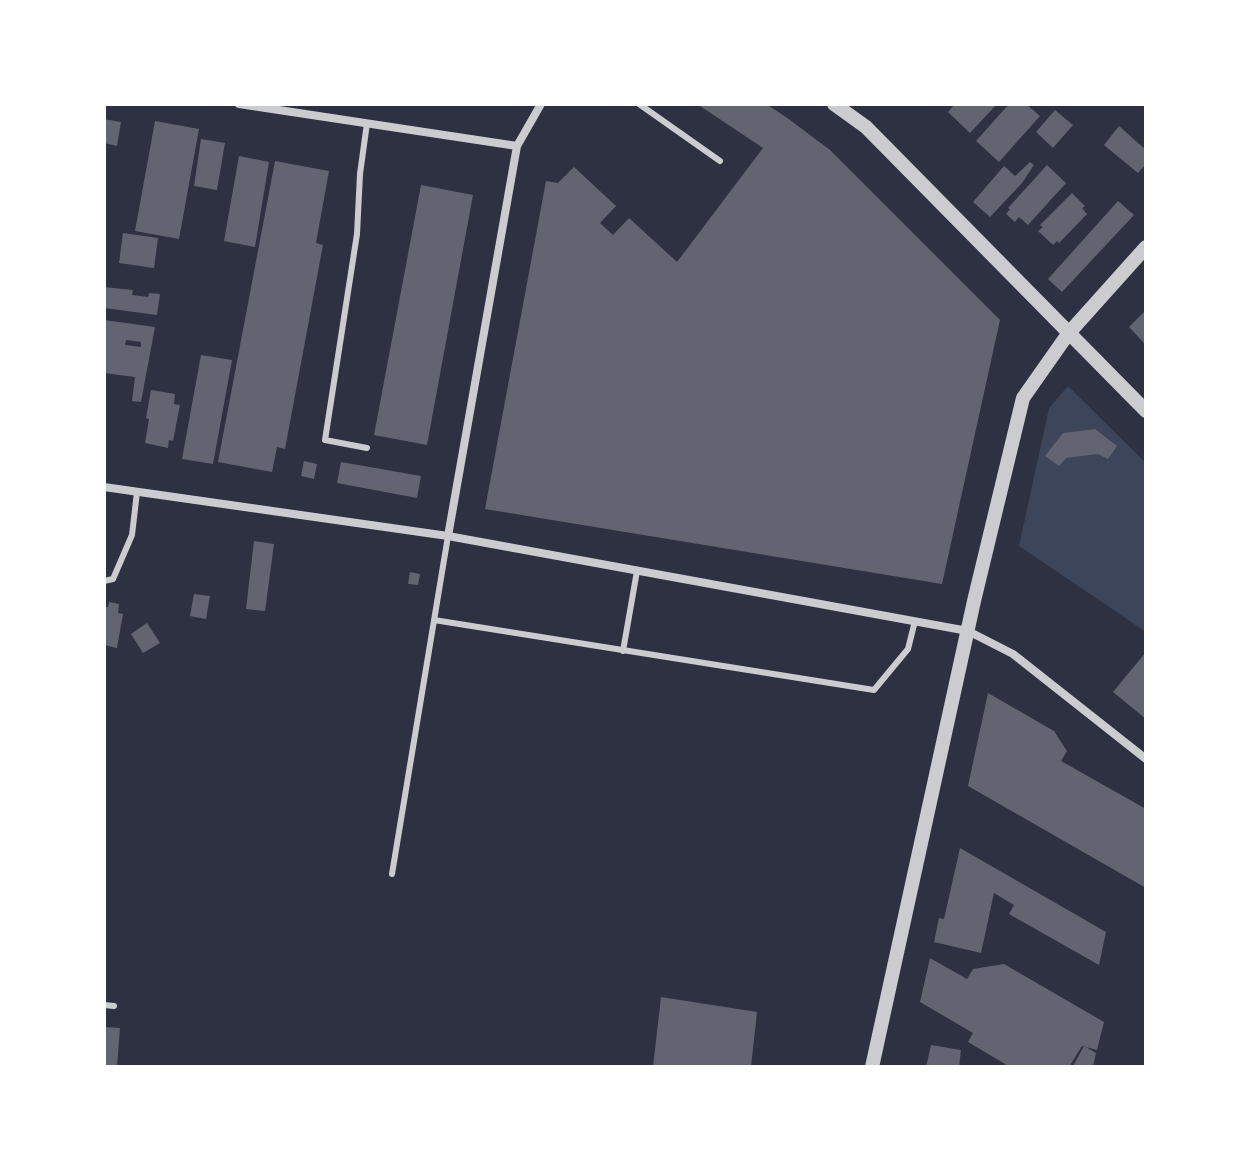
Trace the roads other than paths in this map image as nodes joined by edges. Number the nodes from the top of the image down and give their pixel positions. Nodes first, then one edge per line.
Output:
1 (239, 104) edge
2 (541, 104) edge
3 (639, 104) edge
4 (834, 104) edge
5 (367, 123) junction
6 (517, 146) junction
7 (720, 161) dead end
8 (1146, 247) edge
9 (1068, 334) junction
10 (1146, 411) edge
11 (367, 448) dead end
12 (104, 487) edge
13 (137, 492) junction
14 (448, 536) junction
15 (637, 571) junction
16 (104, 581) edge
17 (434, 620) junction
18 (915, 621) junction
19 (968, 631) junction
20 (623, 651) junction
21 (1146, 759) edge
22 (392, 874) dead end
23 (104, 1005) edge
24 (114, 1006) dead end
25 (872, 1067) edge

1 - 5 street
2 - 6 street
3 - 7 lane
4 - 9 street
5 - 6 street
5 - 11 lane
6 - 14 street
8 - 9 street
9 - 10 street
9 - 19 street
12 - 13 street
13 - 14 street
13 - 16 lane
14 - 15 street
14 - 17 lane
15 - 18 street
15 - 20 lane
17 - 20 lane
17 - 22 lane
18 - 19 street
18 - 20 lane
19 - 21 street
19 - 25 street
23 - 24 lane

